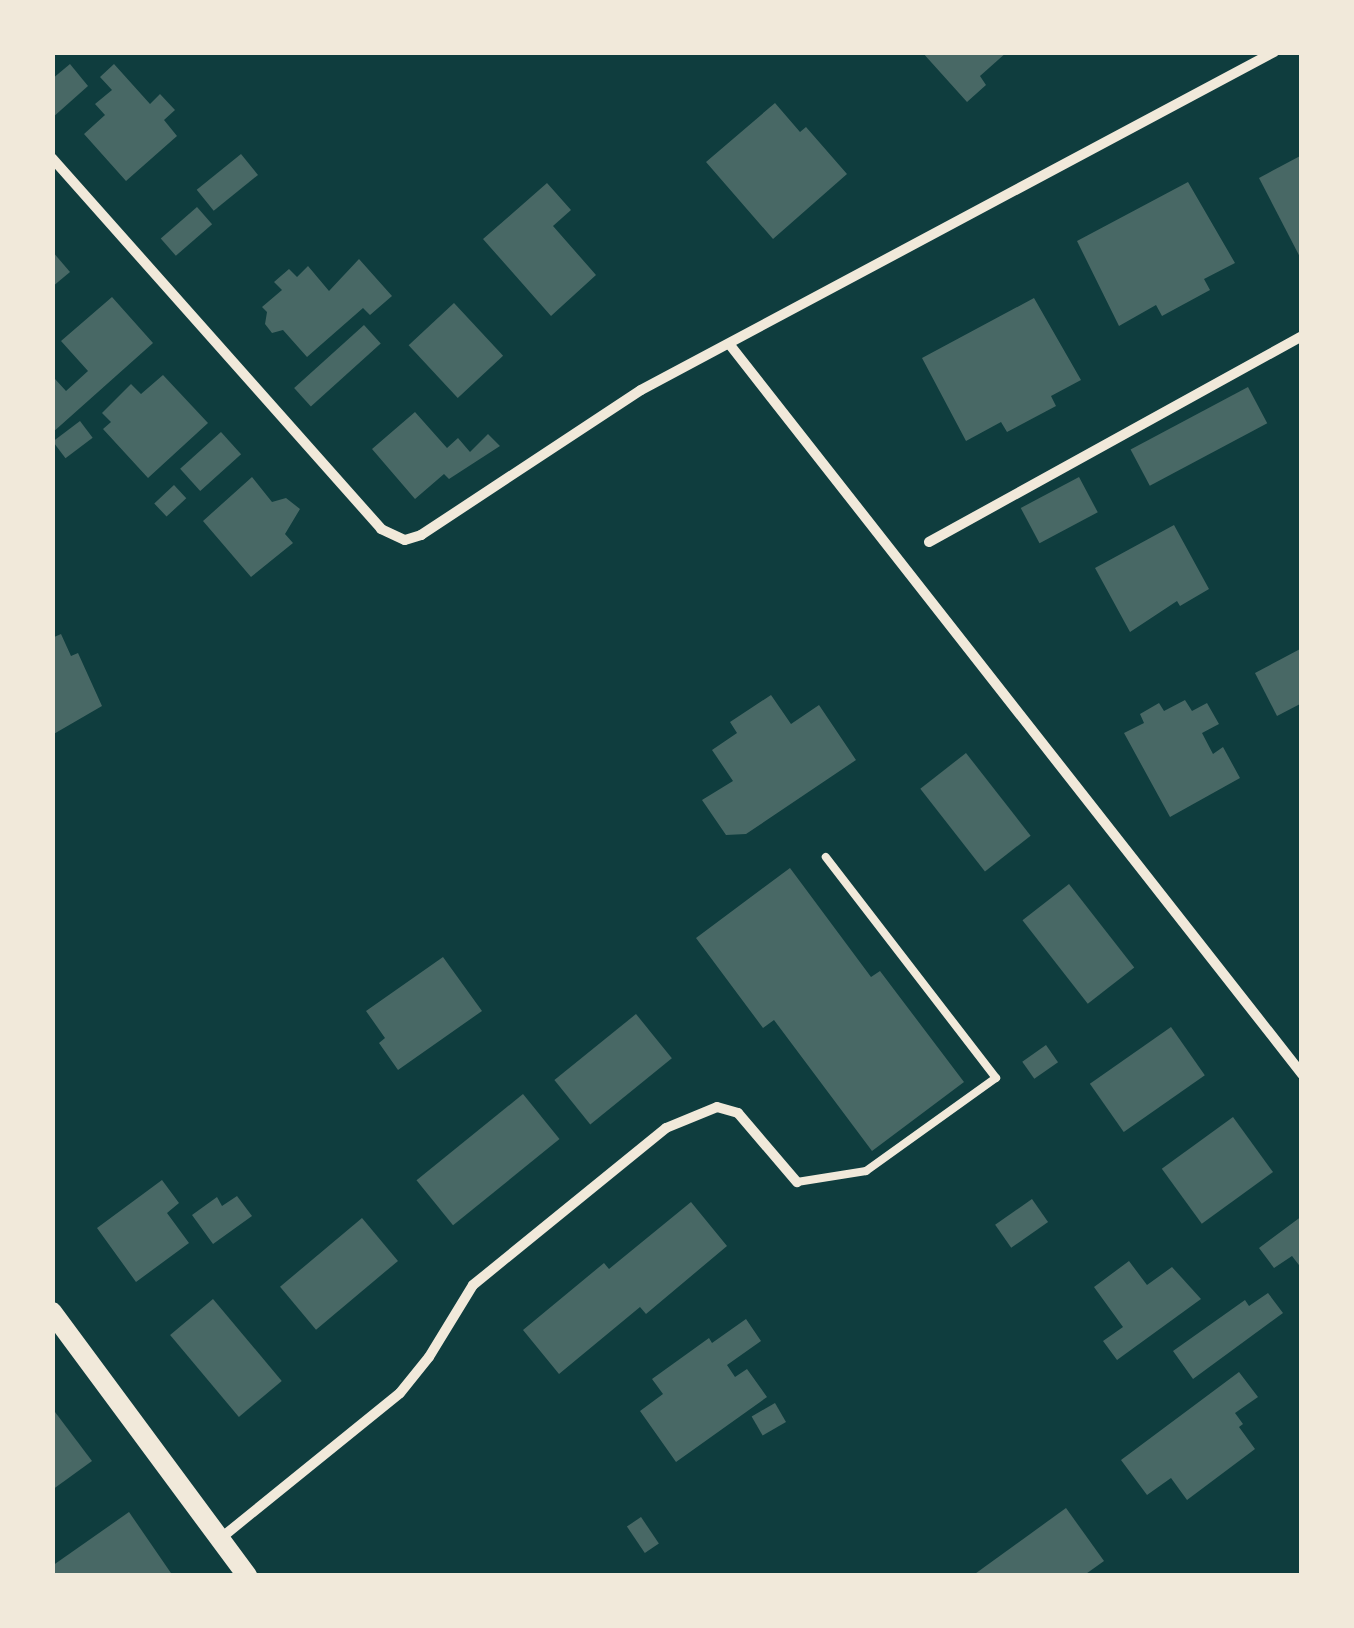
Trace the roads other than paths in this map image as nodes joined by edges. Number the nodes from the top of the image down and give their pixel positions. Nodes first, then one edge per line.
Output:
1 (1274, 52) edge
2 (52, 158) edge
3 (1302, 336) edge
4 (730, 346) junction
5 (930, 542) dead end
6 (826, 856) dead end
7 (1302, 1074) edge
8 (796, 1182) joint
9 (52, 1312) edge
10 (221, 1538) junction
11 (247, 1576) edge

1 - 4 street
2 - 4 street
3 - 5 street
4 - 7 street
6 - 8 lane
8 - 10 street
9 - 10 main road
10 - 11 main road

